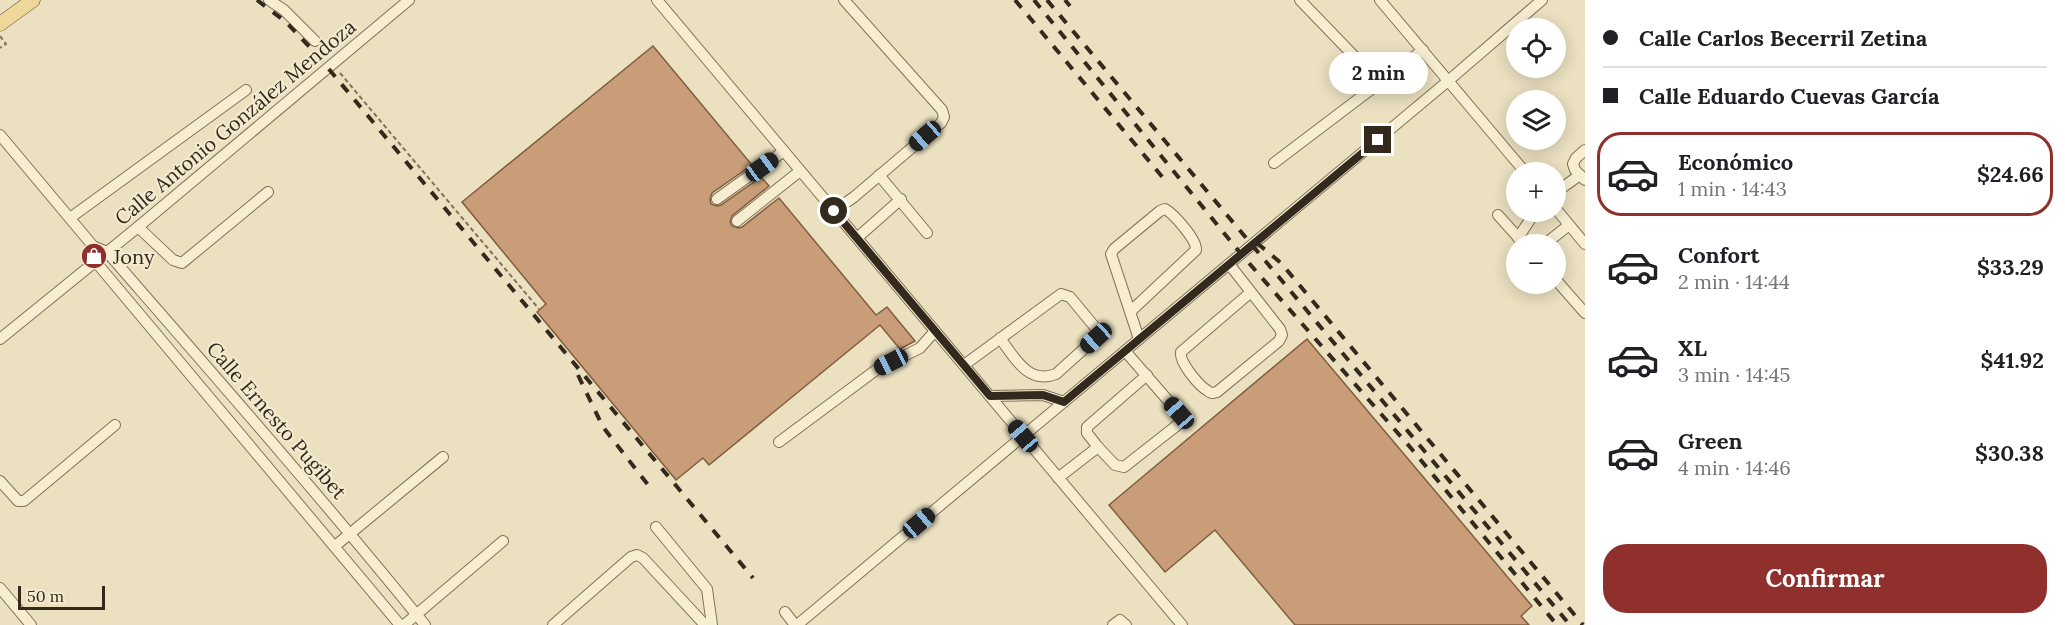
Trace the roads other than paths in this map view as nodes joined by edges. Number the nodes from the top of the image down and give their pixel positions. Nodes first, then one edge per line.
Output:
1 (33, 0) edge
2 (269, 0) edge
3 (409, 0) edge
4 (657, 0) edge
5 (844, 0) edge
6 (1300, 0) edge
7 (1380, 0) edge
8 (1542, 0) edge
9 (0, 24) edge
10 (315, 41) dead end
11 (1423, 50) junction
12 (1448, 81) junction
13 (1380, 82) junction
14 (246, 90) dead end
15 (0, 135) edge
16 (1585, 150) edge
17 (784, 151) junction
18 (1517, 162) edge
19 (1274, 163) dead end
20 (800, 171) junction
21 (879, 175) junction
22 (1582, 178) edge
23 (1566, 187) edge
24 (268, 192) dead end
25 (717, 199) dead end
26 (901, 199) junction
27 (834, 211) junction
28 (1498, 215) dead end
29 (70, 218) junction
30 (737, 221) dead end
31 (1566, 221) edge
32 (1569, 225) junction
33 (138, 226) junction
34 (927, 233) dead end
35 (1515, 234) edge
36 (1558, 234) edge
37 (857, 238) junction
38 (1585, 244) edge
39 (93, 246) junction
40 (107, 252) junction
41 (95, 261) junction
42 (1229, 264) junction
43 (1566, 291) edge
44 (1251, 292) junction
45 (1131, 311) junction
46 (1585, 313) edge
47 (935, 331) junction
48 (1000, 338) junction
49 (0, 339) edge
50 (1139, 339) junction
51 (1125, 351) junction
52 (964, 365) junction
53 (1147, 375) junction
54 (990, 396) junction
55 (1064, 402) junction
56 (116, 425) dead end
57 (1023, 436) junction
58 (779, 442) dead end
59 (1098, 447) junction
60 (443, 457) dead end
61 (298, 472) junction
62 (1058, 478) junction
63 (0, 481) edge
64 (281, 484) junction
65 (656, 527) dead end
66 (351, 533) junction
67 (503, 541) dead end
68 (335, 546) junction
69 (0, 588) edge
70 (785, 612) dead end
71 (416, 614) junction
72 (31, 625) edge
73 (400, 625) edge
74 (404, 625) edge
75 (425, 625) edge
76 (553, 625) edge
77 (705, 625) edge
78 (712, 625) edge
79 (796, 625) edge
80 (1113, 625) edge
81 (1126, 625) edge
82 (1182, 625) edge

1 - 9 main road
2 - 10 street
3 - 33 street, Calle Antonio González Mendoza
4 - 17 street
5 - 21 street
6 - 13 street
7 - 11 street
8 - 12 street
11 - 12 street
11 - 13 street
12 - 18 street
12 - 42 street
13 - 19 street
14 - 29 street
15 - 29 street, Calle Ernesto Pugibet
16 - 22 street
17 - 20 street
17 - 25 street
20 - 27 street
20 - 30 street
21 - 26 street
21 - 27 street
22 - 23 street
24 - 33 street
26 - 34 street
26 - 37 street
27 - 37 street
28 - 35 street
29 - 39 street, Calle Ernesto Pugibet
31 - 32 street
32 - 36 street
32 - 38 street
33 - 40 street, Calle Antonio González Mendoza
37 - 47 street
39 - 40 street, Calle Ernesto Pugibet
39 - 41 street
40 - 41 street, Calle Antonio González Mendoza
40 - 61 street, Calle Ernesto Pugibet
41 - 49 street, Calle Antonio González Mendoza
41 - 64 street, Calle Ernesto Pugibet
42 - 44 street
42 - 50 street
43 - 46 street
44 - 44 street
45 - 45 street
45 - 50 street
47 - 52 street
47 - 58 street
48 - 48 street
48 - 52 street
50 - 51 street
51 - 53 street
51 - 55 street
52 - 54 street
53 - 59 street
53 - 59 street
54 - 55 street
54 - 57 street
55 - 57 street
56 - 63 street
57 - 62 street
57 - 79 street
59 - 62 street
60 - 66 street
61 - 64 street
61 - 66 street, Calle Ernesto Pugibet
62 - 82 street
64 - 68 street, Calle Ernesto Pugibet
65 - 78 street
66 - 68 street
66 - 71 street, Calle Ernesto Pugibet
67 - 71 street
68 - 73 street, Calle Ernesto Pugibet
69 - 72 street
70 - 79 street
71 - 74 street
71 - 75 street, Calle Ernesto Pugibet
76 - 77 street
80 - 81 street

